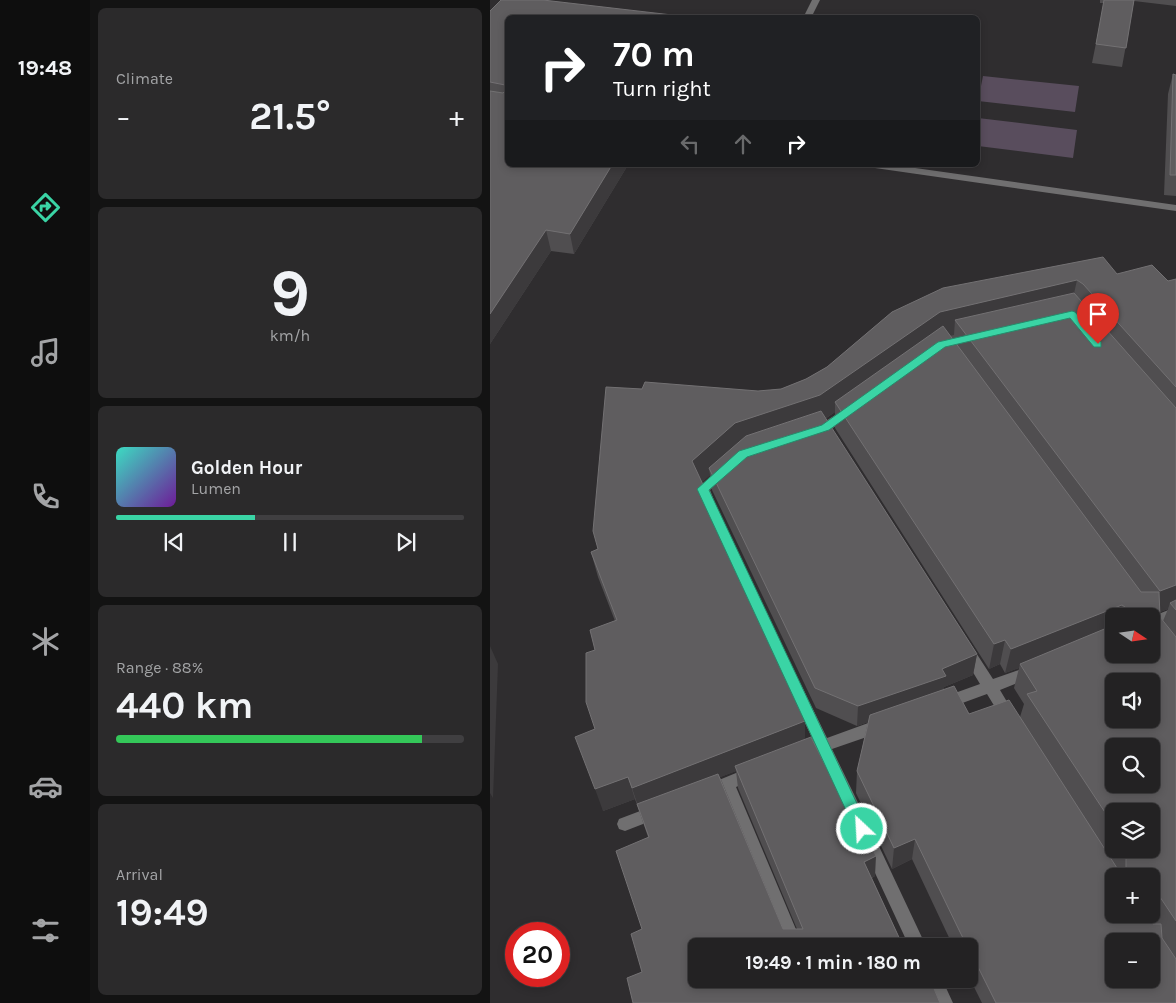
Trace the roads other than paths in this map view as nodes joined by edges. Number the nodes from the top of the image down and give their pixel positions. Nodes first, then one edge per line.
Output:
1 (816, 0) edge
2 (808, 15) edge
3 (888, 167) edge
4 (1176, 208) edge
5 (856, 405) edge
6 (798, 436) edge
7 (730, 466) edge
8 (715, 516) edge
9 (1176, 613) edge
10 (1160, 619) edge
11 (959, 638) edge
12 (777, 648) edge
13 (1044, 667) edge
14 (991, 688) junction
15 (935, 707) edge
16 (898, 720) edge
17 (1018, 730) edge
18 (823, 746) junction
19 (806, 752) edge
20 (771, 766) edge
21 (727, 784) junction
22 (693, 797) edge
23 (668, 807) edge
24 (625, 824) dead end
25 (792, 938) edge
26 (914, 938) edge
27 (812, 988) edge
28 (937, 988) edge
29 (818, 1003) edge
30 (944, 1003) edge

1 - 2 lane
3 - 4 lane
5 - 6 lane
7 - 8 lane
9 - 10 lane
11 - 14 lane
12 - 18 lane
13 - 14 lane
14 - 15 lane
14 - 17 lane
16 - 18 lane
18 - 19 lane
18 - 26 lane
20 - 21 lane
21 - 22 lane
21 - 25 lane
23 - 24 lane
27 - 29 lane
28 - 30 lane

